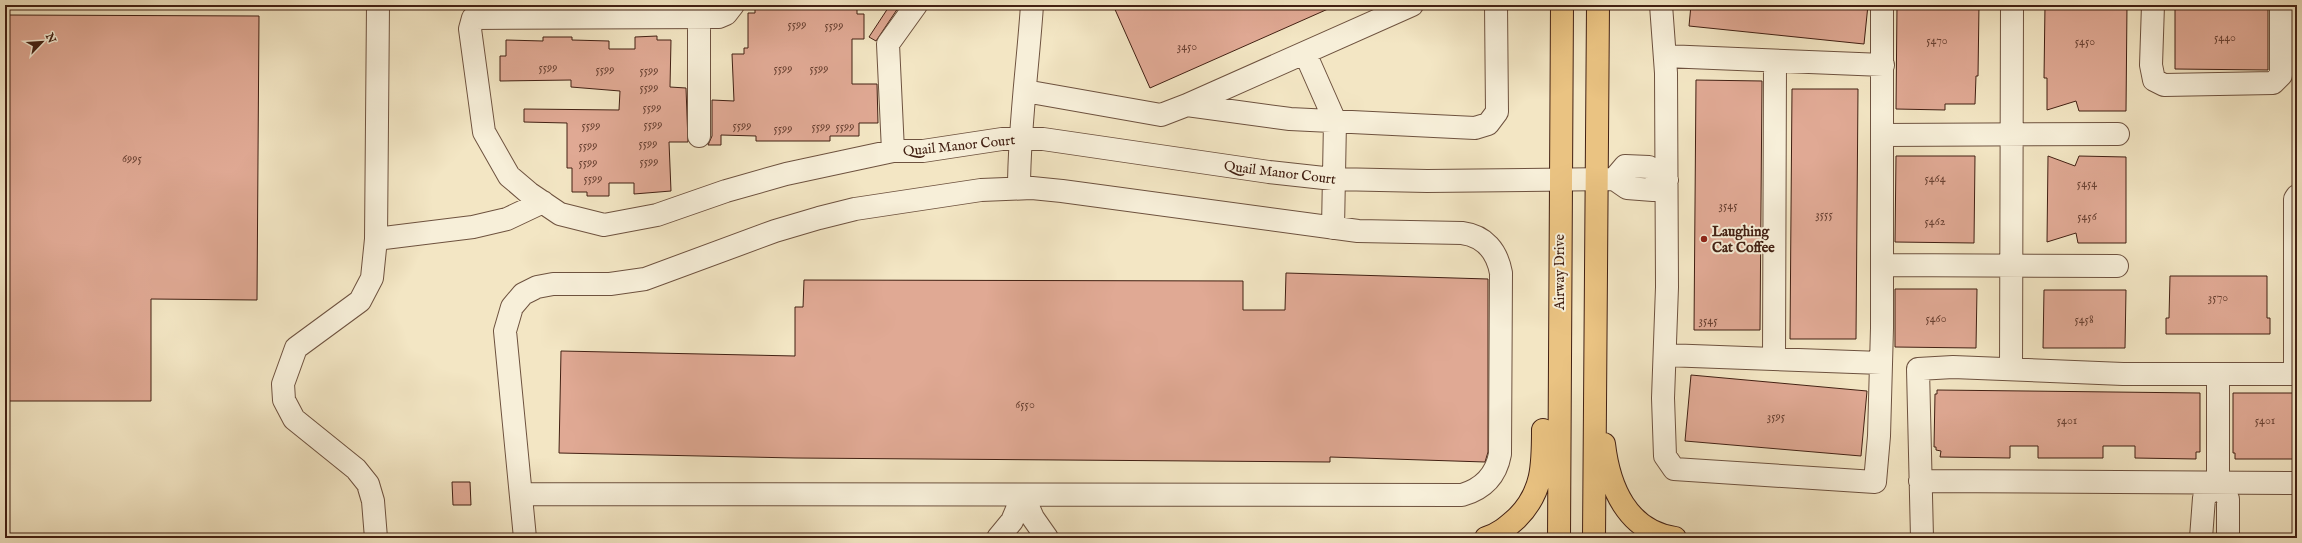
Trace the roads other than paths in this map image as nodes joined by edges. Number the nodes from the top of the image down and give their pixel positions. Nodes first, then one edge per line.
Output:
1 (378, 5) edge
2 (733, 5) edge
3 (916, 5) edge
4 (1032, 5) edge
5 (1412, 5) edge
6 (1496, 5) edge
7 (1562, 5) edge
8 (1598, 5) edge
9 (1661, 5) edge
10 (1882, 5) edge
11 (2012, 5) edge
12 (2153, 5) edge
13 (2281, 5) edge
14 (699, 17) junction
15 (1305, 52) junction
16 (1665, 56) junction
17 (1776, 61) junction
18 (1883, 65) junction
19 (1025, 91) junction
20 (1187, 105) junction
21 (1335, 121) junction
22 (2118, 134) dead end
23 (1883, 135) junction
24 (2012, 135) junction
25 (699, 136) dead end
26 (1019, 139) junction
27 (894, 151) junction
28 (1560, 178) junction
29 (1333, 179) junction
30 (1605, 179) junction
31 (1666, 180) junction
32 (1019, 188) junction
33 (2297, 196) edge
34 (542, 202) junction
35 (1333, 228) junction
36 (376, 239) junction
37 (1559, 260) junction
38 (1882, 265) junction
39 (2012, 265) junction
40 (2117, 266) dead end
41 (1665, 355) junction
42 (1774, 359) junction
43 (1881, 363) junction
44 (2011, 369) junction
45 (2218, 374) junction
46 (2296, 374) edge
47 (1595, 378) junction
48 (1920, 481) junction
49 (2218, 483) junction
50 (2297, 483) edge
51 (521, 494) junction
52 (1023, 495) junction
53 (376, 538) edge
54 (525, 538) edge
55 (998, 538) edge
56 (1047, 538) edge
57 (1486, 538) edge
58 (1559, 538) edge
59 (1594, 538) edge
60 (1675, 538) edge
61 (1922, 538) edge
62 (2201, 538) edge
63 (2228, 538) edge

1 - 36 street
2 - 14 street
3 - 27 street
4 - 19 street
5 - 15 street
6 - 21 street
7 - 28 main road, Airway Drive
8 - 30 main road
9 - 16 street
10 - 18 street
11 - 24 street
12 - 13 street
14 - 25 street
14 - 34 street, Quail Manor Court
15 - 20 street
15 - 21 street
16 - 17 street
16 - 31 street
17 - 18 street
17 - 42 street
18 - 23 street
19 - 20 street
19 - 26 street
20 - 21 street
21 - 29 street
22 - 24 street
23 - 24 street
23 - 38 street
24 - 39 street
26 - 27 street, Quail Manor Court
26 - 29 street, Quail Manor Court
26 - 32 street
27 - 34 street, Quail Manor Court
28 - 29 street, Quail Manor Court
28 - 30 street, Quail Manor Court
28 - 37 main road, Airway Drive
29 - 35 street
30 - 31 street
30 - 47 main road
31 - 41 street
32 - 35 street
32 - 51 street
33 - 46 street
34 - 36 street
35 - 52 street
36 - 53 street
37 - 57 main road
37 - 58 main road, Airway Drive
38 - 39 street
38 - 43 street
39 - 40 street
39 - 44 street
41 - 42 street
41 - 43 street
42 - 43 street
44 - 45 street
44 - 48 street
45 - 46 street
45 - 49 street
47 - 59 main road
47 - 60 main road
48 - 49 street
48 - 61 street
49 - 50 street
49 - 62 street
49 - 63 street
51 - 52 street
51 - 54 street
52 - 55 street
52 - 56 street

